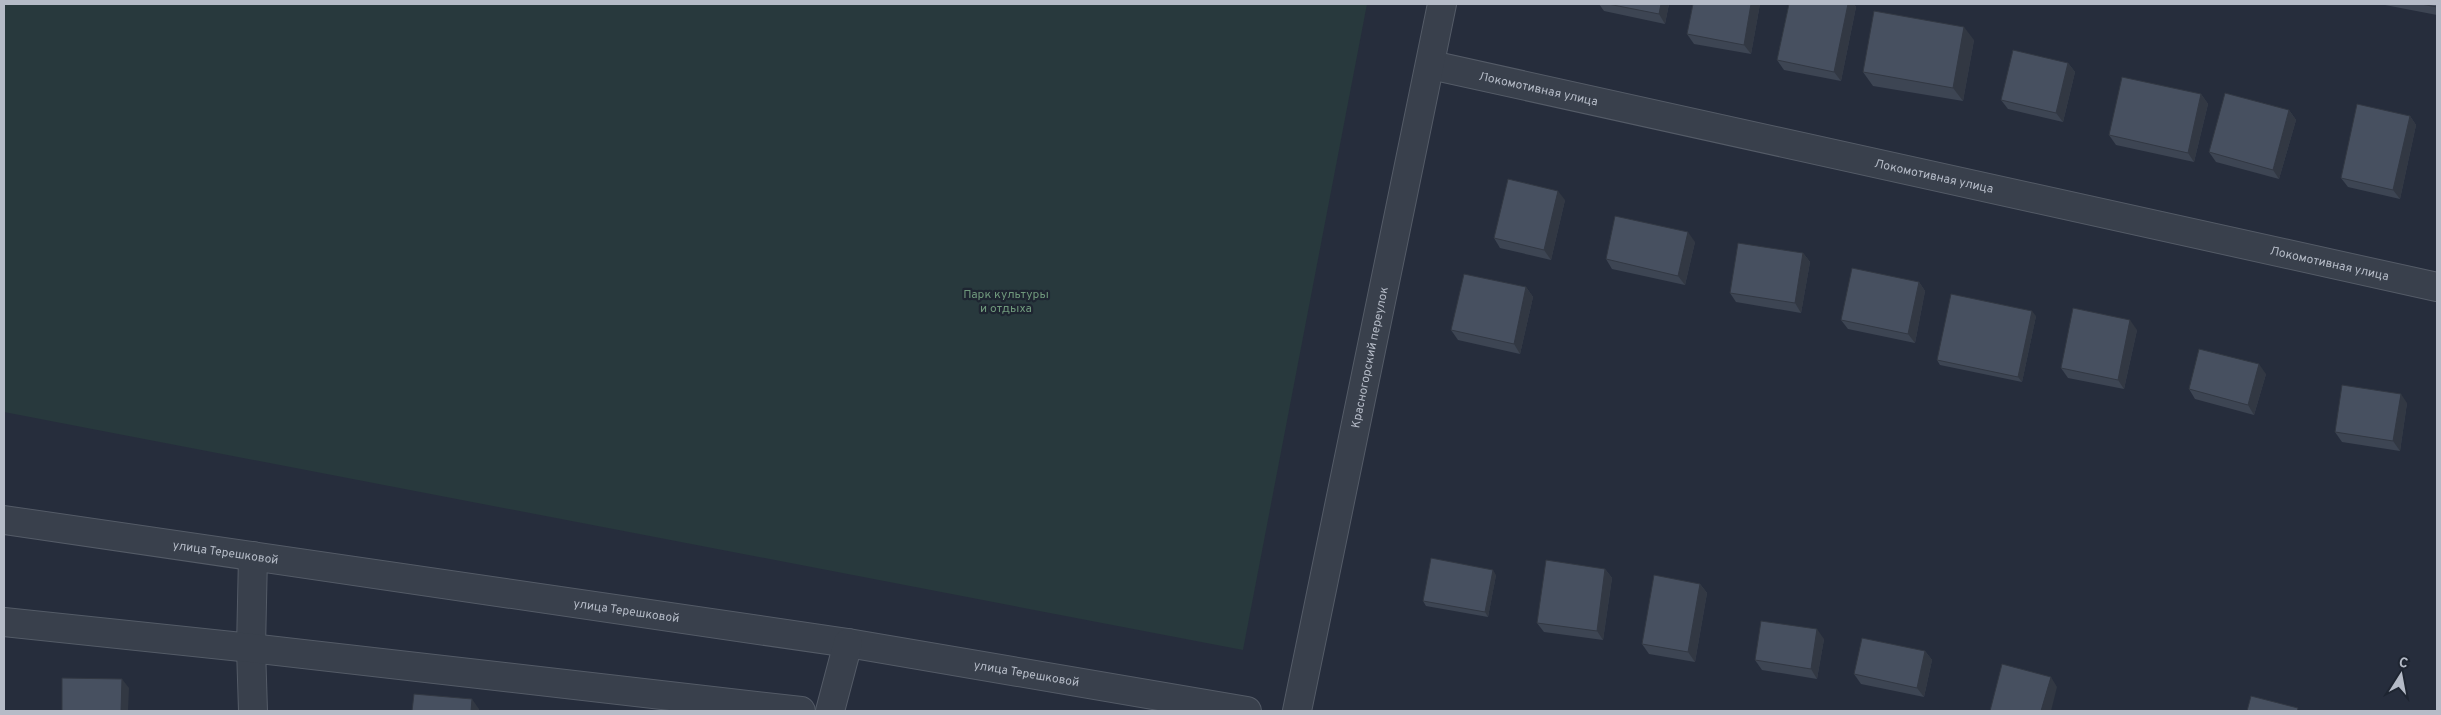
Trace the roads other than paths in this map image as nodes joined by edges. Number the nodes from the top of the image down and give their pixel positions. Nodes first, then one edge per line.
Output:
1 (1442, 4) edge
2 (1431, 65) junction
3 (2437, 284) edge
4 (4, 520) edge
5 (253, 556) junction
6 (4, 622) edge
7 (848, 643) junction
8 (251, 648) junction
9 (253, 711) edge
10 (801, 711) edge
11 (830, 711) edge
12 (1247, 711) edge
13 (1297, 711) edge

1 - 2 street, Красногорский переулок
2 - 3 street, Локомотивная улица
2 - 13 street, Красногорский переулок
4 - 5 street, улица Терешковой
5 - 7 street, улица Терешковой
5 - 8 street
6 - 8 street
7 - 11 street
7 - 12 street, улица Терешковой
8 - 9 street
8 - 10 street

